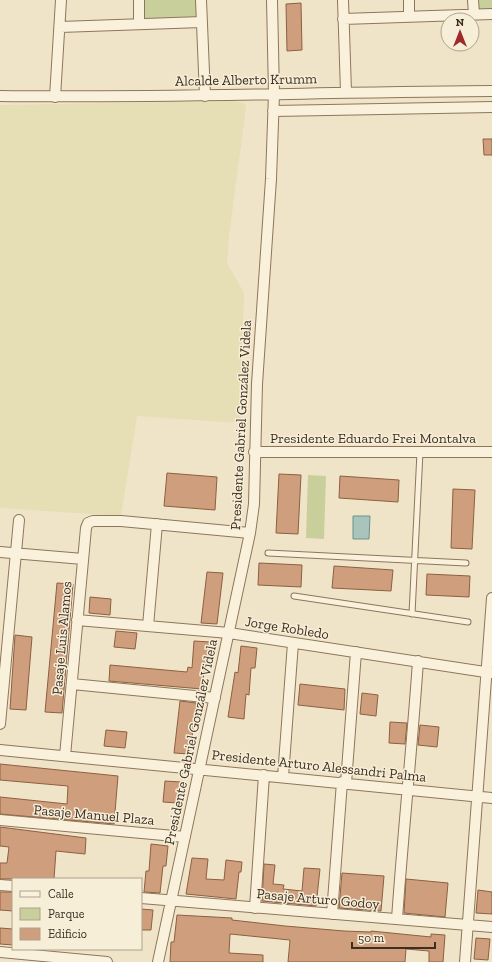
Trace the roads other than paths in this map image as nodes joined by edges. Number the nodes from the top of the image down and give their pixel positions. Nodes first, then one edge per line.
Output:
1 (61, 0) edge
2 (139, 0) edge
3 (201, 0) edge
4 (272, 0) edge
5 (343, 0) edge
6 (409, 0) edge
7 (473, 0) edge
8 (474, 12) edge
9 (480, 14) edge
10 (492, 14) edge
11 (440, 16) edge
12 (409, 17) junction
13 (343, 19) junction
14 (202, 22) junction
15 (139, 24) junction
16 (60, 27) junction
17 (492, 91) edge
18 (346, 92) junction
19 (274, 94) junction
20 (0, 96) edge
21 (205, 96) junction
22 (55, 97) junction
23 (492, 107) edge
24 (273, 111) junction
25 (254, 452) junction
26 (420, 452) junction
27 (492, 452) edge
28 (19, 520) dead end
29 (157, 524) junction
30 (250, 533) junction
31 (0, 552) edge
32 (16, 553) junction
33 (268, 553) dead end
34 (83, 559) junction
35 (415, 560) junction
36 (466, 563) dead end
37 (294, 596) dead end
38 (492, 598) edge
39 (412, 614) junction
40 (77, 620) junction
41 (468, 622) dead end
42 (148, 626) junction
43 (229, 633) junction
44 (293, 643) junction
45 (356, 652) junction
46 (418, 662) junction
47 (489, 672) edge
48 (72, 684) junction
49 (215, 698) junction
50 (0, 724) edge
51 (0, 750) edge
52 (65, 756) junction
53 (200, 768) junction
54 (264, 775) junction
55 (284, 777) junction
56 (344, 783) junction
57 (408, 789) junction
58 (477, 796) junction
59 (492, 798) edge
60 (0, 820) edge
61 (185, 837) junction
62 (0, 885) edge
63 (12, 886) edge
64 (142, 898) edge
65 (172, 901) junction
66 (255, 908) junction
67 (332, 914) junction
68 (397, 919) junction
69 (468, 925) junction
70 (492, 927) edge
71 (0, 952) edge
72 (107, 962) edge
73 (158, 962) edge
74 (465, 962) edge

1 - 16 street
2 - 15 street
3 - 14 street
4 - 19 street, Presidente Gabriel González Videla
5 - 13 street
6 - 12 street
7 - 8 street
9 - 10 street
11 - 12 street
12 - 13 street
13 - 18 street
14 - 15 street
14 - 21 street
15 - 16 street
16 - 22 street
17 - 18 street, Alcalde Alberto Krumm
18 - 19 street, Alcalde Alberto Krumm
19 - 21 street, Alcalde Alberto Krumm
19 - 24 street, Presidente Gabriel González Videla
20 - 22 street, Alcalde Alberto Krumm
21 - 22 street, Alcalde Alberto Krumm
23 - 24 street
24 - 25 street, Presidente Gabriel González Videla
25 - 26 street, Presidente Eduardo Frei Montalva
25 - 30 street, Presidente Gabriel González Videla
26 - 27 street, Presidente Eduardo Frei Montalva
26 - 35 lane
28 - 32 street
29 - 30 street
29 - 34 street, Pasaje Luis Alamos
29 - 42 street
30 - 43 street, Presidente Gabriel González Videla
31 - 32 street
32 - 34 street
32 - 50 street
33 - 35 lane
34 - 40 street, Pasaje Luis Alamos
35 - 36 lane
35 - 39 lane
37 - 39 lane
38 - 47 street
39 - 41 lane
40 - 42 street, Jorge Robledo
40 - 48 street, Pasaje Luis Alamos
42 - 43 street, Jorge Robledo
43 - 44 street, Jorge Robledo
43 - 49 street, Presidente Gabriel González Videla
44 - 45 street, Jorge Robledo
44 - 55 street
45 - 46 street, Jorge Robledo
45 - 56 street
46 - 47 street, Jorge Robledo
46 - 57 street
47 - 58 street
48 - 49 street
48 - 52 street, Pasaje Luis Alamos
49 - 53 street, Presidente Gabriel González Videla
51 - 52 street, Presidente Arturo Alessandri Palma
52 - 53 street, Presidente Arturo Alessandri Palma
53 - 54 street, Presidente Arturo Alessandri Palma
53 - 61 street, Presidente Gabriel González Videla
54 - 55 street, Presidente Arturo Alessandri Palma
54 - 66 street
55 - 56 street, Presidente Arturo Alessandri Palma
56 - 57 street, Presidente Arturo Alessandri Palma
56 - 67 street
57 - 58 street, Presidente Arturo Alessandri Palma
57 - 68 street
58 - 59 street, Presidente Arturo Alessandri Palma
58 - 69 street
60 - 61 street, Pasaje Manuel Plaza
61 - 65 street, Presidente Gabriel González Videla
62 - 63 street
64 - 65 street, Pasaje Arturo Godoy
65 - 66 street, Pasaje Arturo Godoy
65 - 73 street, Presidente Gabriel González Videla
66 - 67 street, Pasaje Arturo Godoy
67 - 68 street, Pasaje Arturo Godoy
68 - 69 street, Pasaje Arturo Godoy
69 - 70 street, Pasaje Arturo Godoy
69 - 74 street
71 - 72 street

